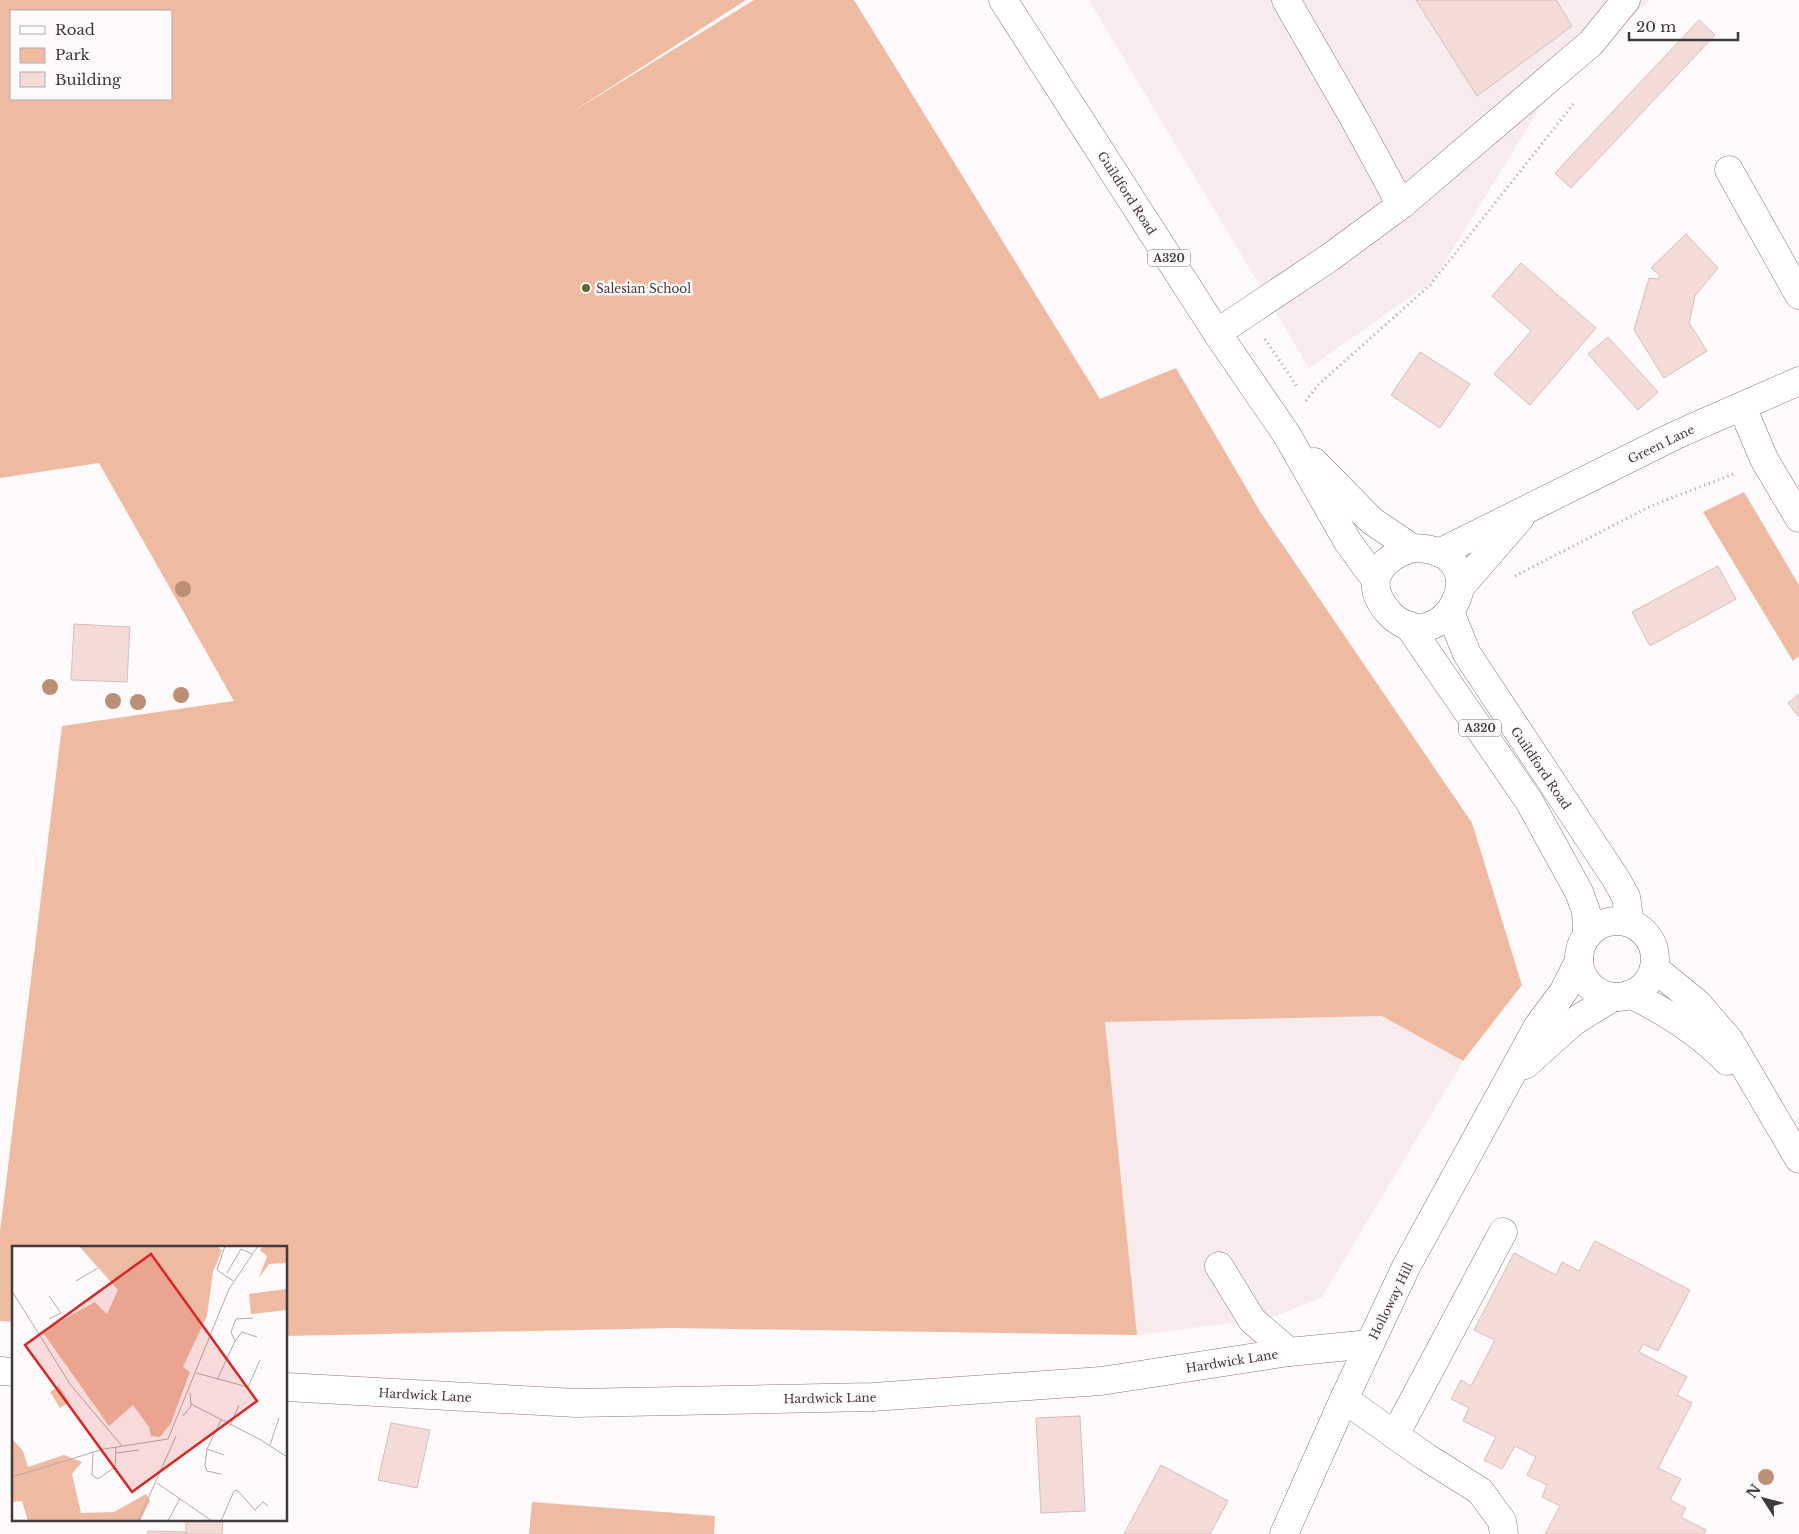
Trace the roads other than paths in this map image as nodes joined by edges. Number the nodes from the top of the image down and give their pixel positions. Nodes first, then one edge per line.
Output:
1 (1003, 0) edge
2 (1286, 0) edge
3 (1626, 0) edge
4 (1729, 170) dead end
5 (1401, 205) junction
6 (1799, 295) edge
7 (1217, 332) junction
8 (1799, 381) edge
9 (1742, 408) junction
10 (1287, 435) junction
11 (1525, 511) junction
12 (1799, 518) edge
13 (1412, 548) junction
14 (1439, 553) junction
15 (1376, 579) junction
16 (1461, 586) junction
17 (1450, 612) junction
18 (1408, 625) junction
19 (1630, 923) junction
20 (1587, 935) junction
21 (1579, 961) junction
22 (1654, 968) junction
23 (1622, 995) junction
24 (1513, 1076) junction
25 (1762, 1098) junction
26 (1799, 1159) edge
27 (1503, 1232) dead end
28 (1219, 1266) dead end
29 (1370, 1344) junction
30 (1289, 1352) junction
31 (288, 1387) edge
32 (1344, 1399) junction
33 (1395, 1436) junction
34 (1284, 1534) edge
35 (1504, 1534) edge

1 - 7 main road, Guildford Road / A320
2 - 5 main road
3 - 5 main road
4 - 6 main road
5 - 7 main road
7 - 10 main road, Guildford Road / A320
8 - 9 main road, Green Lane
9 - 11 main road, Green Lane
9 - 12 main road
10 - 13 main road, Guildford Road / A320
10 - 15 main road, Guildford Road / A320
11 - 14 main road, Green Lane
11 - 16 main road, Green Lane
13 - 14 main road, A320
13 - 15 main road
14 - 16 main road
15 - 18 main road, A320
16 - 17 main road
17 - 18 main road
17 - 19 main road, Guildford Road / A320
18 - 20 main road, A320
19 - 20 main road
19 - 22 main road
20 - 21 main road, A320
21 - 23 main road
21 - 24 main road, Holloway Hill
22 - 23 main road
22 - 25 main road
23 - 24 main road, Holloway Hill
23 - 25 main road
24 - 29 main road, Holloway Hill
25 - 26 main road
27 - 33 main road
28 - 30 main road
29 - 30 main road, Hardwick Lane
29 - 32 main road, Holloway Hill
30 - 31 main road, Hardwick Lane
32 - 33 main road
32 - 34 main road, Holloway Hill
33 - 35 main road

